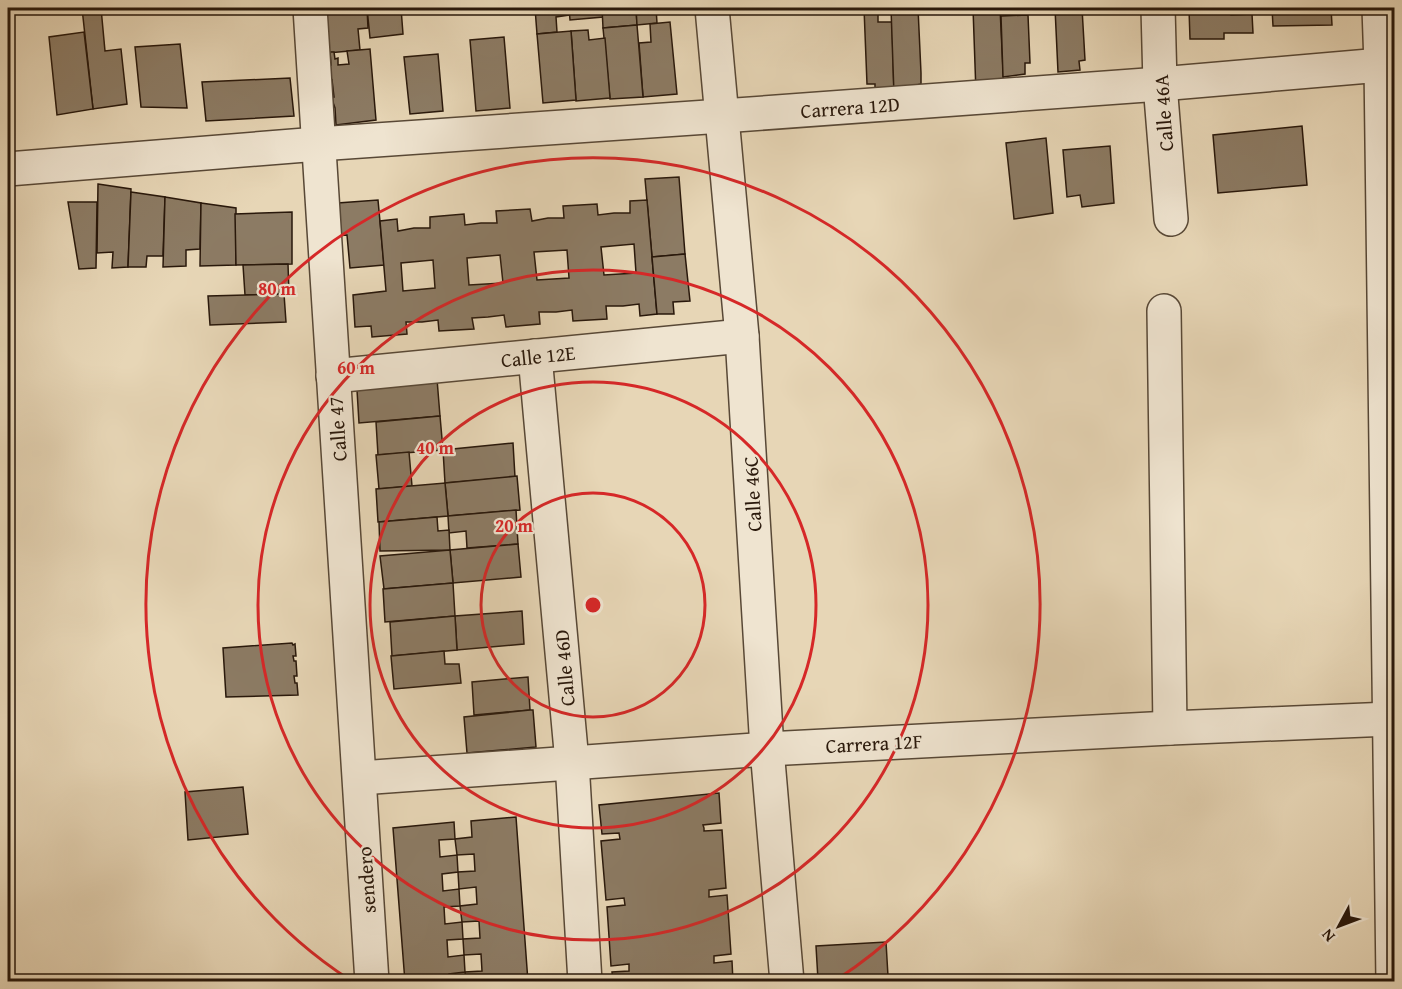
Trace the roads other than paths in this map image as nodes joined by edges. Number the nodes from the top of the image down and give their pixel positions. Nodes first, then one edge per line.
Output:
1 (310, 8) edge
2 (712, 8) edge
3 (1158, 8) edge
4 (1379, 8) edge
5 (1381, 65) junction
6 (1160, 84) junction
7 (722, 116) junction
8 (318, 144) junction
9 (8, 169) edge
10 (1171, 219) dead end
11 (1164, 311) dead end
12 (742, 336) junction
13 (535, 356) junction
14 (333, 376) junction
15 (1390, 719) junction
16 (1170, 728) junction
17 (767, 749) junction
18 (572, 762) junction
19 (360, 778) junction
20 (372, 981) edge
21 (585, 981) edge
22 (787, 981) edge
23 (1393, 981) edge

1 - 8 street, Calle 47
2 - 7 street, Calle 46C
3 - 6 street, Calle 46A
4 - 5 street
5 - 6 street, Carrera 12D
5 - 15 street
6 - 7 street, Carrera 12D
6 - 10 street, Calle 46A
7 - 8 street, Carrera 12D
7 - 12 street, Calle 46C
8 - 9 street, Carrera 12D
8 - 14 street, Calle 47
11 - 16 street
12 - 13 street, Calle 12E
12 - 17 street, Calle 46C
13 - 14 street, Calle 12E
13 - 18 street, Calle 46D
14 - 19 street, Calle 47
15 - 16 street, Carrera 12F
15 - 23 street
16 - 17 street, Carrera 12F
17 - 18 street, Carrera 12F
17 - 22 street, Calle 46C
18 - 19 street, Carrera 12F
18 - 21 street, Calle 46D
19 - 20 street, sendero

